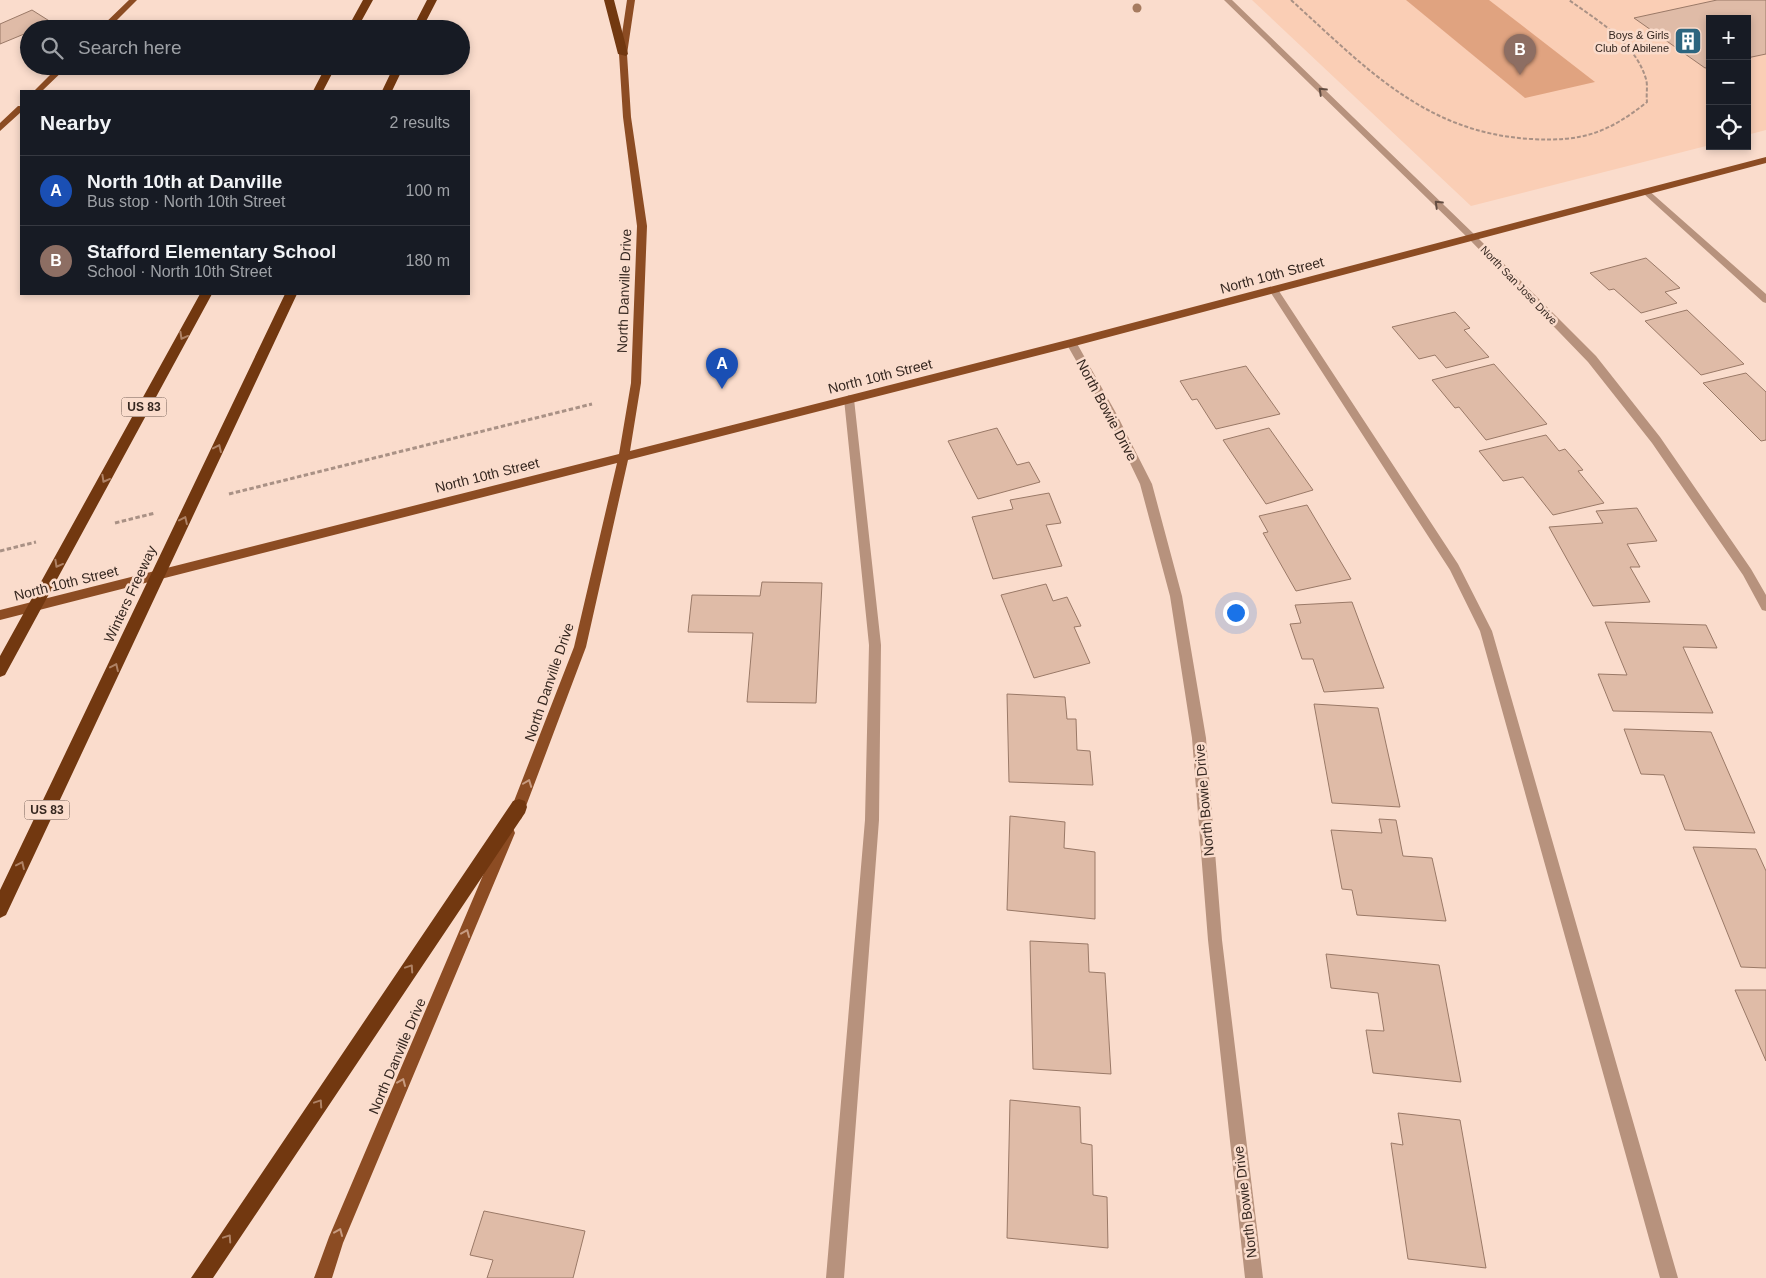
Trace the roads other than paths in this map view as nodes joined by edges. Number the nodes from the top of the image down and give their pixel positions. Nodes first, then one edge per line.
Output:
1 (133, 0) edge
2 (368, 0) edge
3 (432, 0) edge
4 (608, 0) edge
5 (630, 0) edge
6 (1228, 0) edge
7 (112, 20) edge
8 (357, 20) edge
9 (421, 20) edge
10 (623, 54) junction
11 (55, 75) edge
12 (326, 75) edge
13 (395, 75) edge
14 (39, 90) edge
15 (319, 90) edge
16 (387, 90) edge
17 (20, 109) edge
18 (0, 128) edge
19 (1766, 160) edge
20 (1646, 192) junction
21 (1473, 238) junction
22 (1274, 290) junction
23 (205, 295) edge
24 (291, 295) edge
25 (1766, 300) edge
26 (1071, 344) junction
27 (849, 399) junction
28 (624, 455) junction
29 (1766, 606) edge
30 (0, 615) edge
31 (0, 670) edge
32 (519, 807) junction
33 (0, 909) edge
34 (201, 1278) edge
35 (323, 1278) edge
36 (835, 1278) edge
37 (1254, 1278) edge
38 (1669, 1278) edge

1 - 7 main road
2 - 8 highway
3 - 9 highway
4 - 10 highway
5 - 10 main road, North Danville Drive
21 -> 6 street, North San Jose Drive
10 - 28 main road, North Danville Drive
11 - 14 main road
12 - 15 highway
13 - 16 highway
17 - 18 main road
19 - 20 main road, North 10th Street
20 - 21 main road, North 10th Street
20 - 25 street
21 - 22 main road, North 10th Street
21 - 29 street, North San Jose Drive
22 - 26 main road, North 10th Street
22 - 38 street
23 -> 31 highway, US 83
33 -> 24 highway, Winters Freeway / US 83
26 - 27 main road, North 10th Street
26 - 37 street, North Bowie Drive
27 - 28 main road, North 10th Street
27 - 36 street
28 - 30 main road, North 10th Street
32 -> 28 main road, North Danville Drive
34 -> 32 highway
35 -> 32 main road, North Danville Drive

